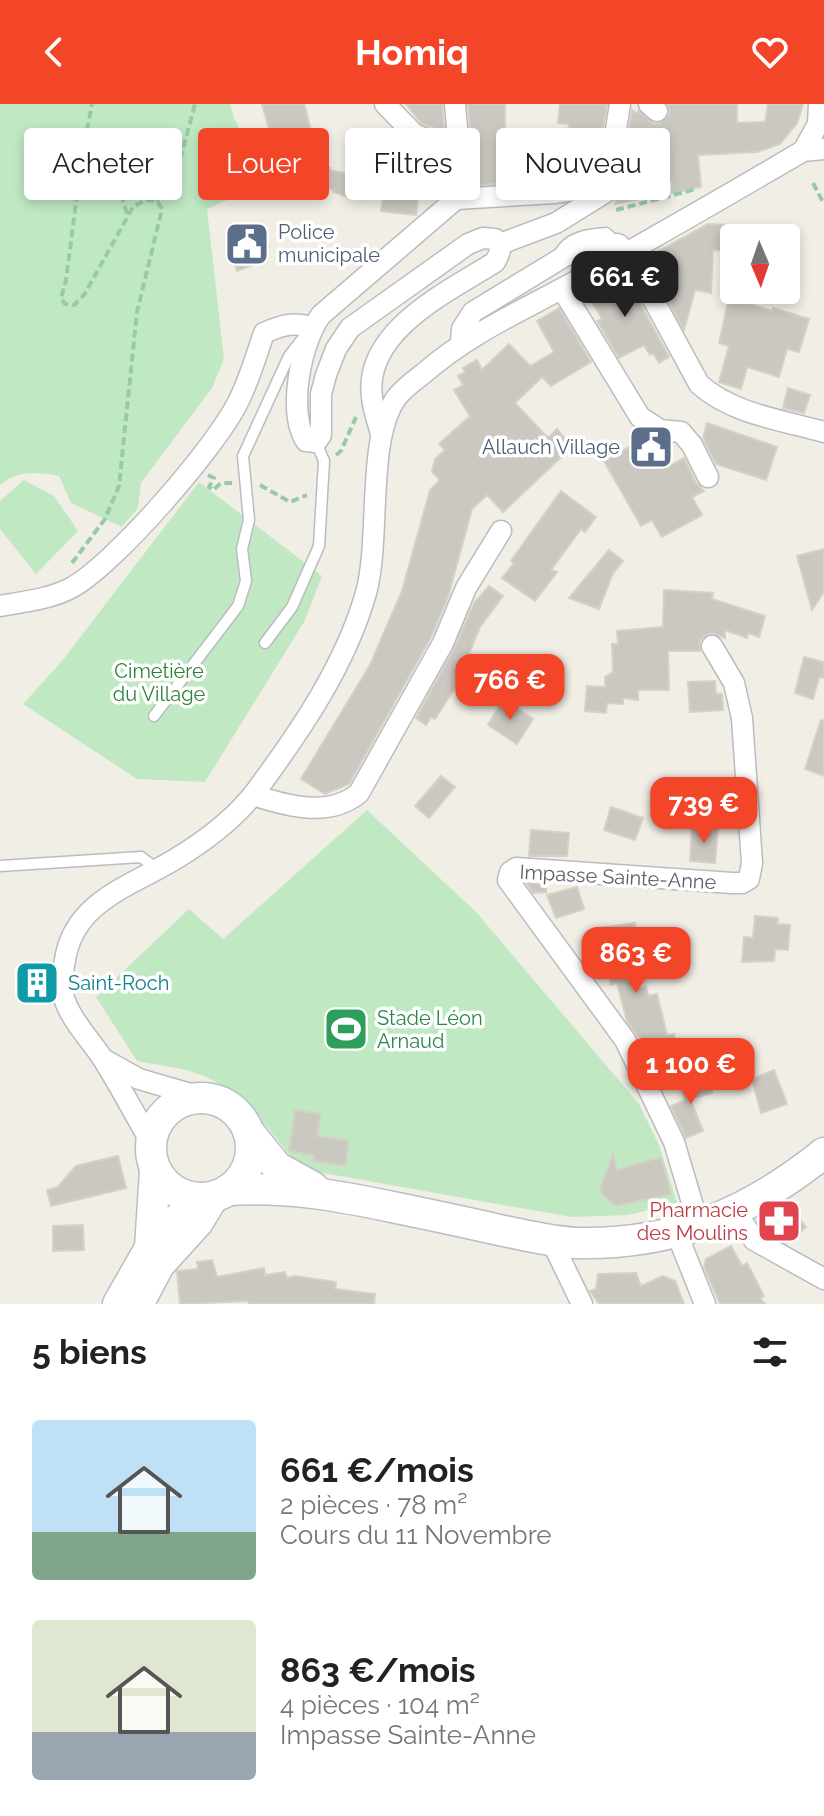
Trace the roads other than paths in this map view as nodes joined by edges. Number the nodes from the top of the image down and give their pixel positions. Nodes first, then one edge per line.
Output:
1 (385, 104) edge
2 (455, 104) edge
3 (620, 104) edge
4 (819, 104) edge
5 (408, 128) edge
6 (457, 128) edge
7 (616, 128) edge
8 (814, 150) edge
9 (455, 200) edge
10 (596, 200) edge
11 (500, 244) junction
12 (623, 248) junction
13 (562, 289) junction
14 (312, 327) junction
15 (461, 343) junction
16 (824, 432) edge
17 (381, 434) junction
18 (320, 452) junction
19 (708, 477) dead end
20 (501, 531) dead end
21 (0, 606) edge
22 (265, 643) dead end
23 (712, 646) dead end
24 (154, 716) dead end
25 (253, 795) junction
26 (0, 866) edge
27 (157, 869) junction
28 (103, 1059) junction
29 (208, 1099) junction
30 (248, 1131) junction
31 (824, 1153) edge
32 (153, 1157) junction
33 (322, 1192) junction
34 (221, 1194) junction
35 (736, 1212) junction
36 (688, 1230) junction
37 (551, 1240) junction
38 (150, 1248) junction
39 (824, 1279) edge
40 (118, 1304) edge
41 (144, 1304) edge
42 (582, 1304) edge
43 (705, 1304) edge

1 - 5 street
2 - 6 street
3 - 7 street
4 - 8 street
8 - 12 street
9 - 14 street
10 - 11 street
11 - 17 street
11 - 18 street
12 - 13 street
12 - 15 street
12 - 16 street
13 - 15 street
13 - 19 street
14 - 18 street
14 - 21 street
14 - 24 lane
15 - 17 street
17 - 25 street
18 - 22 lane
20 - 25 street
23 - 36 street, Impasse Sainte-Anne
25 - 27 street
26 - 27 lane
27 - 28 street
28 - 29 street
28 - 32 street
29 - 30 main road
29 - 32 main road
30 - 33 main road
30 - 34 main road
31 - 35 main road
32 - 34 main road
32 - 38 main road
33 - 34 main road
33 - 37 main road
34 - 38 main road
34 - 41 street
35 - 36 main road
35 - 39 street
36 - 37 main road
36 - 43 street
37 - 42 street
38 - 40 main road

